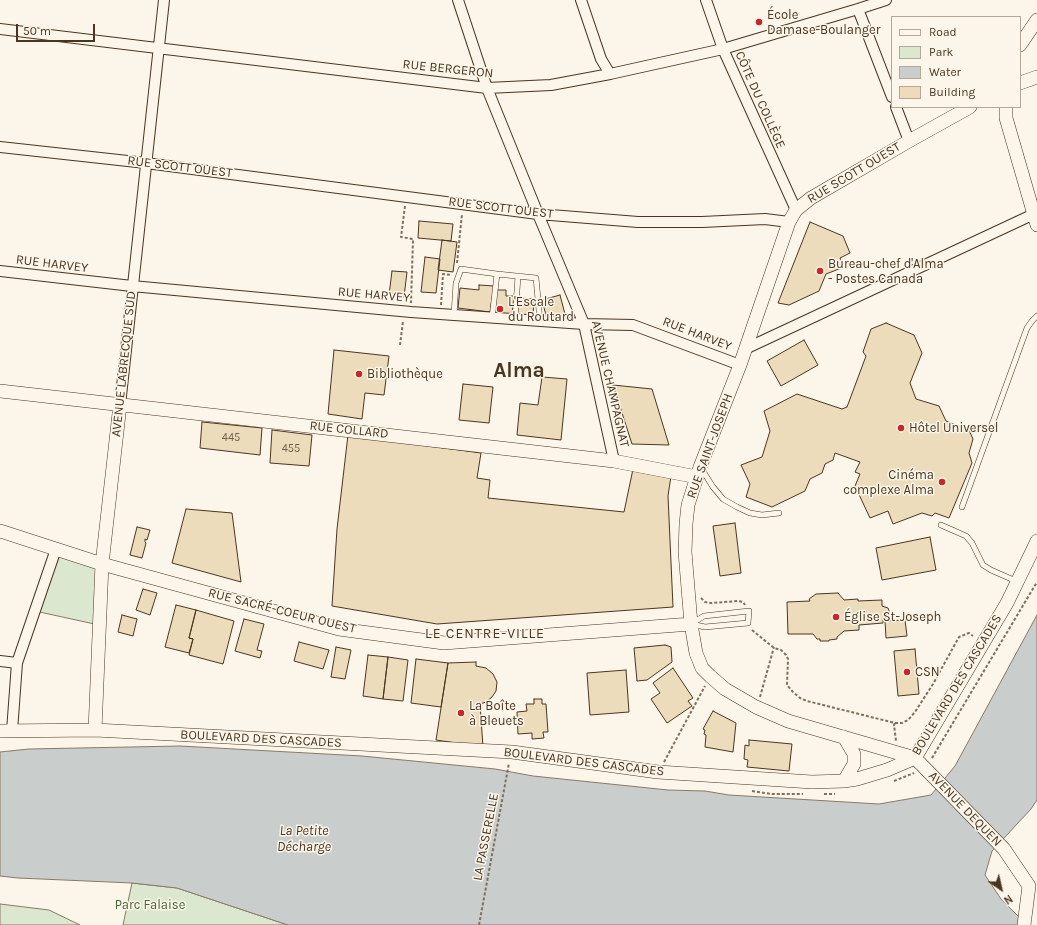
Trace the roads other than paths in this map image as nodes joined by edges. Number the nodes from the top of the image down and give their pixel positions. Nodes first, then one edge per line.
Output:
1 (164, 0) edge
2 (458, 0) edge
3 (581, 0) edge
4 (706, 0) edge
5 (886, 0) edge
6 (858, 9) junction
7 (1037, 20) edge
8 (0, 29) edge
9 (1021, 44) edge
10 (159, 47) junction
11 (723, 49) junction
12 (610, 74) junction
13 (1037, 77) edge
14 (1021, 83) edge
15 (487, 88) junction
16 (891, 94) edge
17 (896, 108) edge
18 (968, 108) edge
19 (1006, 108) edge
20 (909, 141) junction
21 (0, 147) edge
22 (146, 162) junction
23 (796, 210) junction
24 (538, 214) junction
25 (1035, 220) edge
26 (789, 222) junction
27 (0, 271) edge
28 (497, 274) junction
29 (518, 276) junction
30 (132, 286) junction
31 (454, 315) junction
32 (1037, 316) edge
33 (492, 318) junction
34 (515, 319) junction
35 (540, 321) junction
36 (584, 324) junction
37 (745, 349) junction
38 (740, 365) junction
39 (0, 391) edge
40 (120, 405) junction
41 (614, 461) junction
42 (699, 472) junction
43 (962, 507) dead end
44 (779, 513) dead end
45 (942, 525) dead end
46 (0, 531) edge
47 (1037, 541) edge
48 (56, 549) junction
49 (102, 564) junction
50 (1017, 582) junction
51 (691, 624) junction
52 (0, 661) edge
53 (17, 663) junction
54 (95, 730) junction
55 (6, 731) edge
56 (844, 737) junction
57 (915, 758) junction
58 (926, 768) joint
59 (844, 781) junction
60 (1033, 884) edge
61 (1024, 925) edge

1 - 10 street, AVENUE LABRECQUE SUD
2 - 15 street, AVENUE CHAMPAGNAT
3 - 12 street
4 - 11 street, CÔTE DU COLLÈGE
5 - 6 street, RUE BERGERON
6 - 11 street, RUE BERGERON
6 - 16 street
7 - 9 street
8 - 10 street, RUE BERGERON
10 - 15 street, RUE BERGERON
10 - 22 street, AVENUE LABRECQUE SUD
11 - 12 street, RUE BERGERON
11 - 23 street, CÔTE DU COLLÈGE
12 - 15 street, RUE BERGERON
13 - 14 street
15 - 24 street, AVENUE CHAMPAGNAT
17 - 20 street
18 - 20 street, RUE SCOTT OUEST
19 - 25 street
20 - 23 street, RUE SCOTT OUEST
21 - 22 street, RUE SCOTT OUEST
22 - 24 street, RUE SCOTT OUEST
22 - 30 street, AVENUE LABRECQUE SUD
23 - 26 street, RUE SCOTT OUEST
24 - 26 street, RUE SCOTT OUEST
24 - 36 street, AVENUE CHAMPAGNAT
25 - 37 street, RUE HARVEY
26 - 37 street, RUE SAINT-JOSEPH
27 - 30 street, RUE HARVEY
28 - 29 lane
28 - 31 lane
28 - 33 lane
29 - 34 lane
29 - 35 lane
30 - 31 street, RUE HARVEY
30 - 40 street, AVENUE LABRECQUE SUD
31 - 33 street, RUE HARVEY
32 - 43 lane
33 - 34 street, RUE HARVEY
34 - 35 street, RUE HARVEY
35 - 36 street, RUE HARVEY
36 - 38 street, RUE HARVEY
36 - 41 street, AVENUE CHAMPAGNAT
37 - 38 street, RUE SAINT-JOSEPH
38 - 42 street, RUE SAINT-JOSEPH
39 - 40 street, RUE COLLARD
40 - 41 street, RUE COLLARD
40 - 49 street, AVENUE LABRECQUE SUD
41 - 42 street, RUE COLLARD
42 - 44 lane
42 - 51 street, RUE SAINT-JOSEPH
45 - 50 lane
46 - 48 street, RUE SACRÉ-COEUR OUEST
47 - 50 street, BOULEVARD DES CASCADES
48 - 49 street, RUE SACRÉ-COEUR OUEST
48 - 53 street
49 - 51 street, RUE SACRÉ-COEUR OUEST
49 - 54 street, AVENUE LABRECQUE SUD
50 - 57 street, BOULEVARD DES CASCADES
51 - 51 lane
51 - 56 street, RUE SAINT-JOSEPH
52 - 53 street
53 - 55 street
54 - 55 street, BOULEVARD DES CASCADES
54 - 59 street, BOULEVARD DES CASCADES
56 - 57 street, RUE SAINT-JOSEPH
56 - 59 street
57 - 58 street, RUE SAINT-JOSEPH
57 - 59 street, BOULEVARD DES CASCADES
58 - 60 street, AVENUE DEQUEN
60 - 61 street

